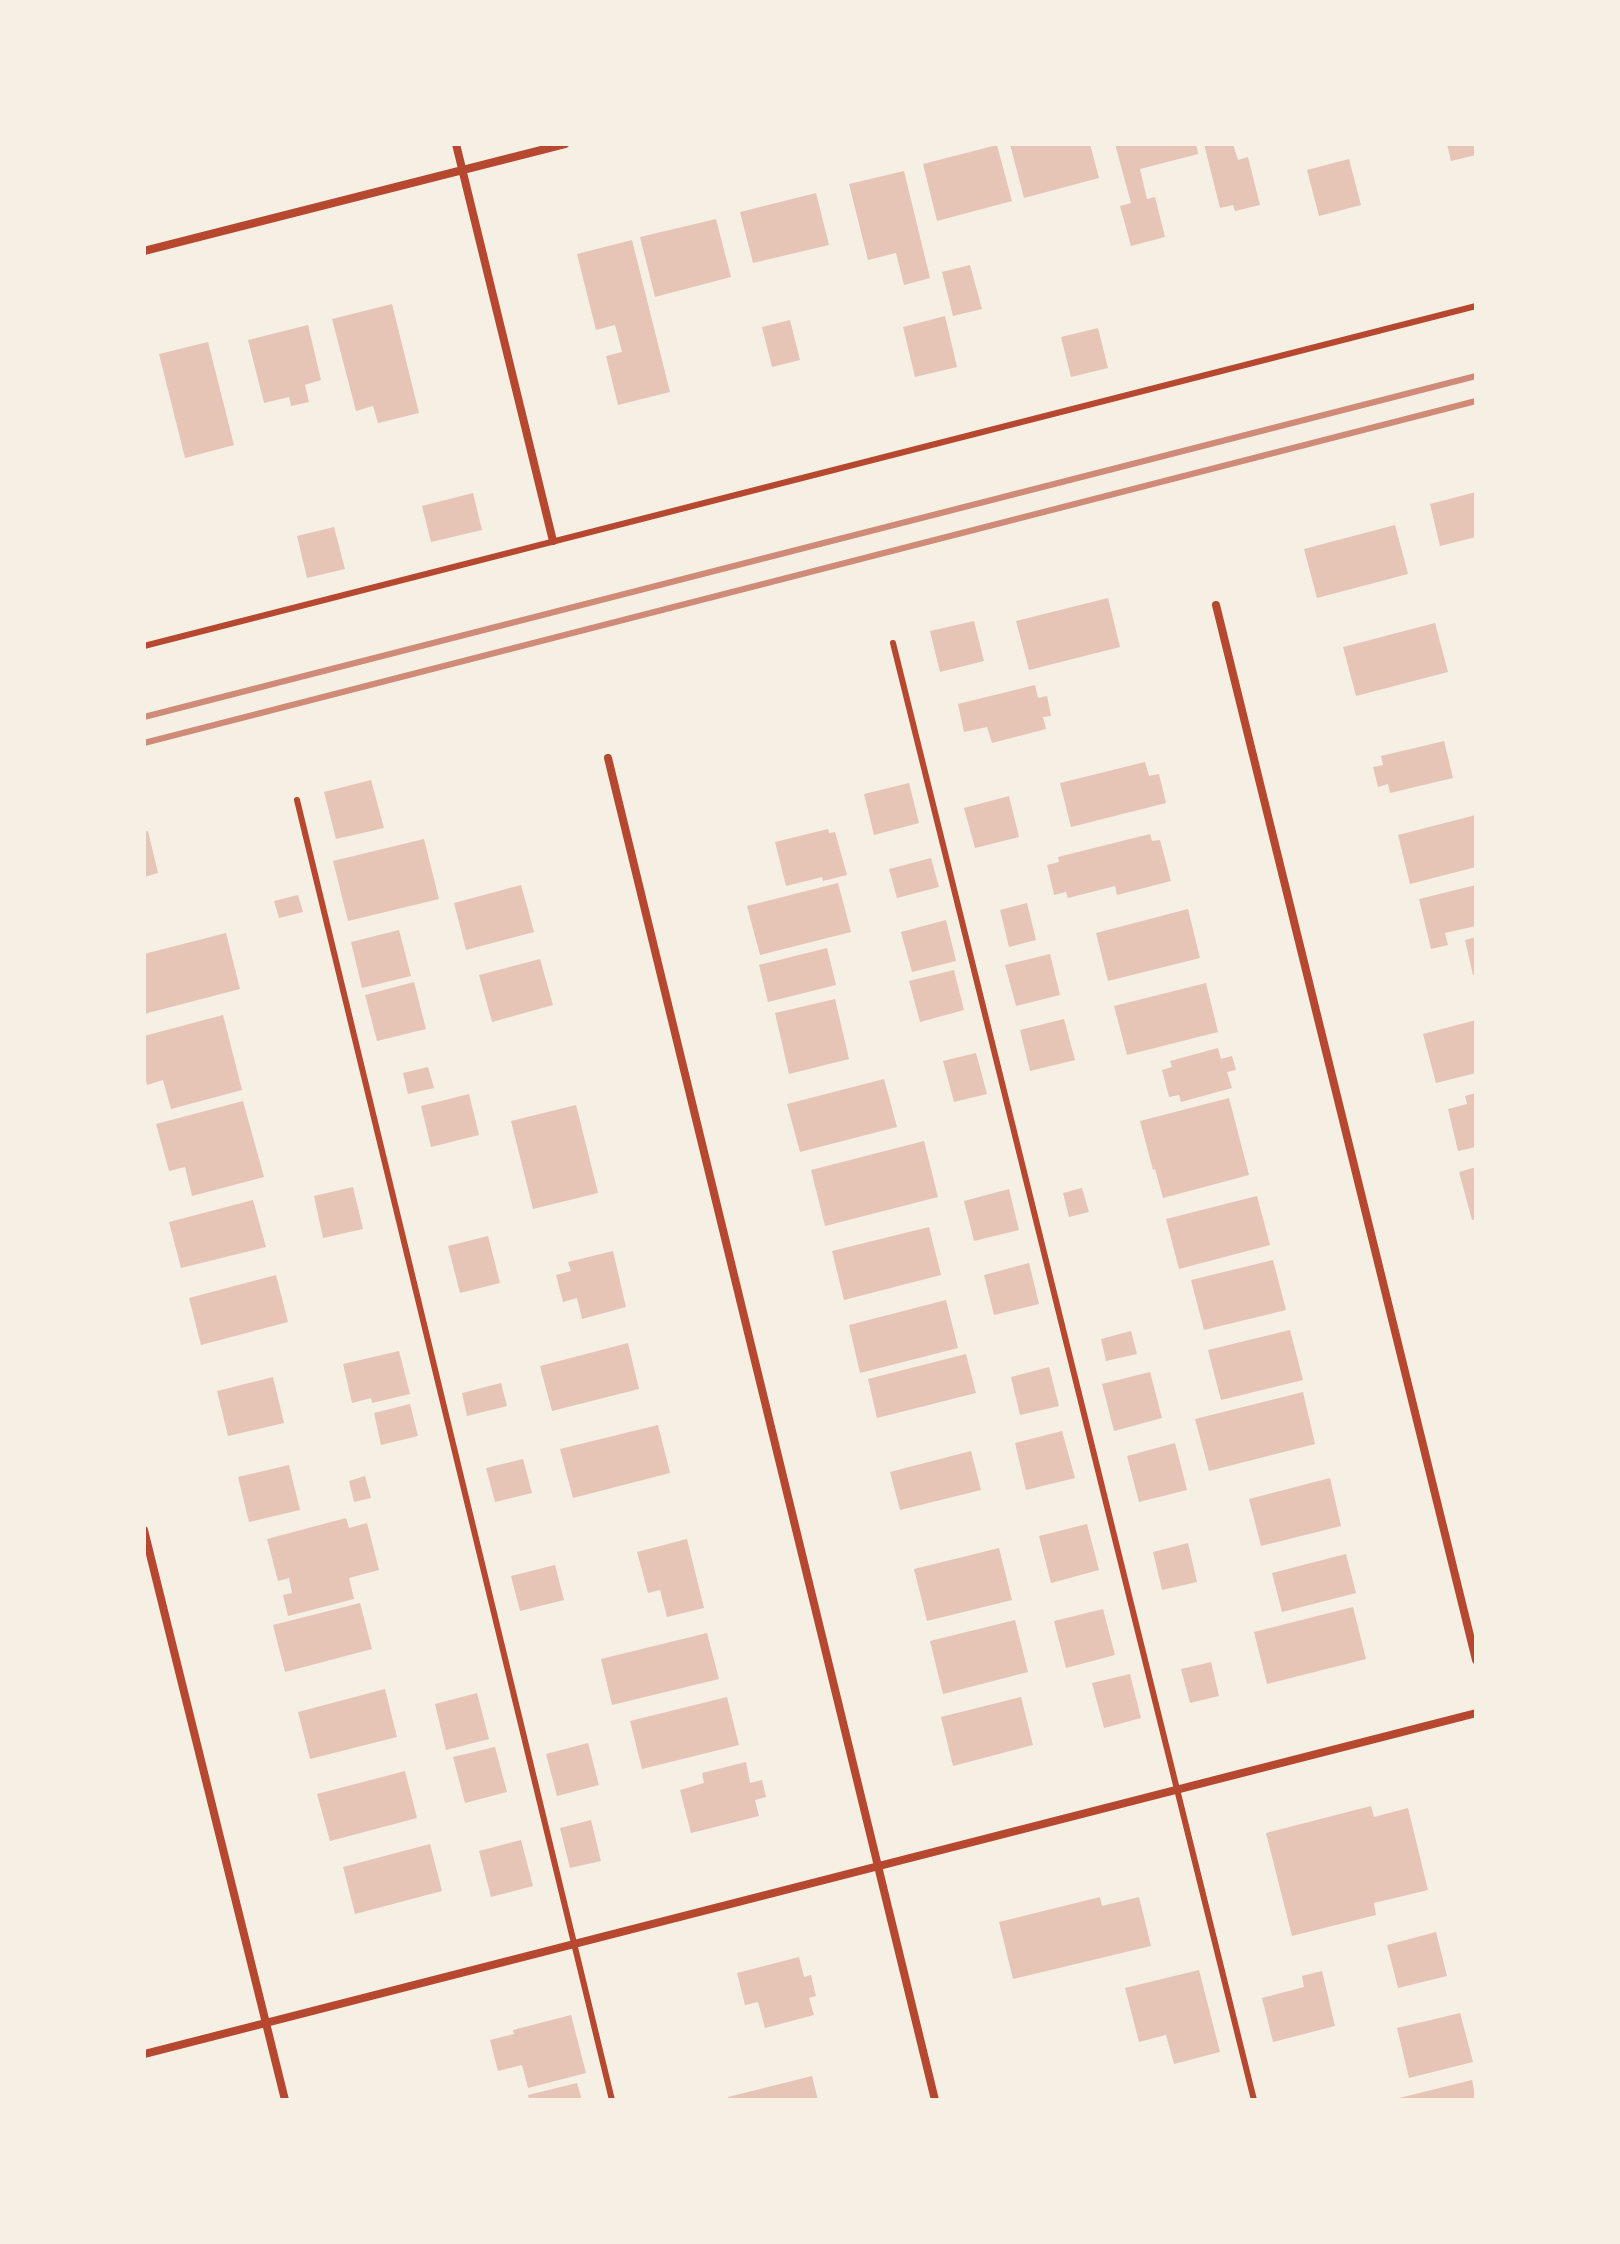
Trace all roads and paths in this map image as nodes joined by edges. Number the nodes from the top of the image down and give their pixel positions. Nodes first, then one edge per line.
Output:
1 (456, 144) edge
2 (565, 144) edge
3 (462, 171) junction
4 (144, 251) edge
5 (1476, 306) edge
6 (553, 541) junction
7 (1216, 605) dead end
8 (893, 643) dead end
9 (144, 646) edge
10 (608, 758) dead end
11 (297, 800) dead end
12 (144, 1530) edge
13 (1476, 1660) edge
14 (1476, 1713) edge
15 (1177, 1789) junction
16 (877, 1866) junction
17 (574, 1944) junction
18 (266, 2023) junction
19 (144, 2054) edge
20 (285, 2100) edge
21 (612, 2100) edge
22 (935, 2100) edge
23 (1254, 2100) edge

1 - 3 street
2 - 3 street
3 - 4 street
3 - 6 street
5 - 6 lane
6 - 9 lane
7 - 13 street
8 - 15 lane
10 - 16 street
11 - 17 lane
12 - 18 street
14 - 15 street
15 - 16 street
15 - 23 lane
16 - 17 street
16 - 22 street
17 - 18 street
17 - 21 lane
18 - 19 street
18 - 20 street

